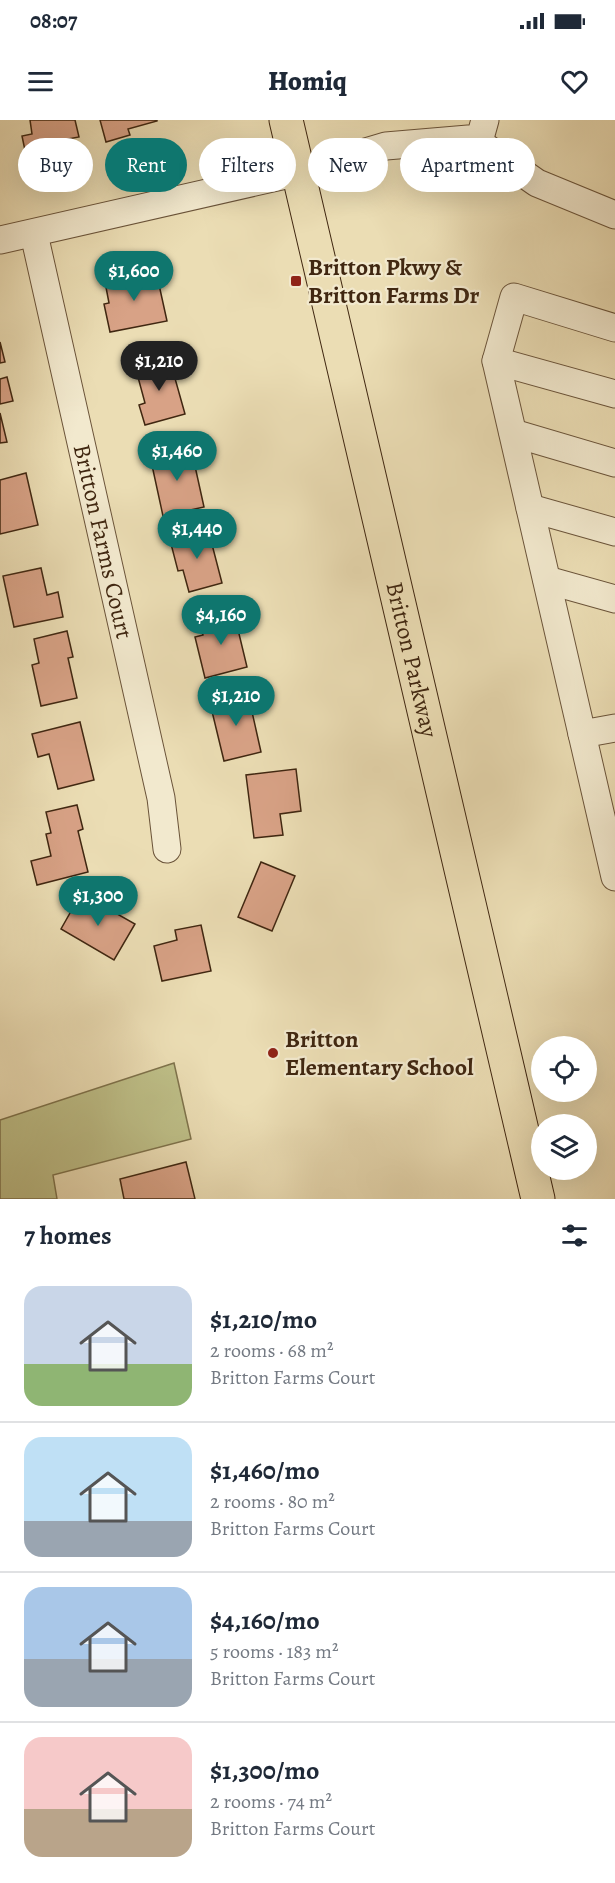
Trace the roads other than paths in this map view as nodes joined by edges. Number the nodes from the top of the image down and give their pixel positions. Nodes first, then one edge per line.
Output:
1 (286, 120) edge
2 (479, 130) edge
3 (298, 172) junction
4 (615, 214) edge
5 (34, 234) junction
6 (0, 240) edge
7 (615, 328) edge
8 (496, 361) junction
9 (615, 394) edge
10 (513, 433) junction
11 (615, 463) edge
12 (530, 508) junction
13 (615, 532) edge
14 (547, 580) junction
15 (615, 599) edge
16 (615, 728) edge
17 (582, 734) junction
18 (607, 804) edge
19 (166, 849) dead end
20 (614, 864) edge
21 (538, 1199) edge

1 - 3 main road, Britton Parkway
2 - 3 street
2 - 4 street
3 - 5 street
3 - 21 main road, Britton Parkway
5 - 6 street
5 - 19 street, Britton Farms Court
7 - 8 street
8 - 9 street
8 - 10 street
10 - 11 street
10 - 12 street
12 - 13 street
12 - 14 street
14 - 15 street
14 - 17 street
16 - 17 street
17 - 18 street
18 - 20 street

